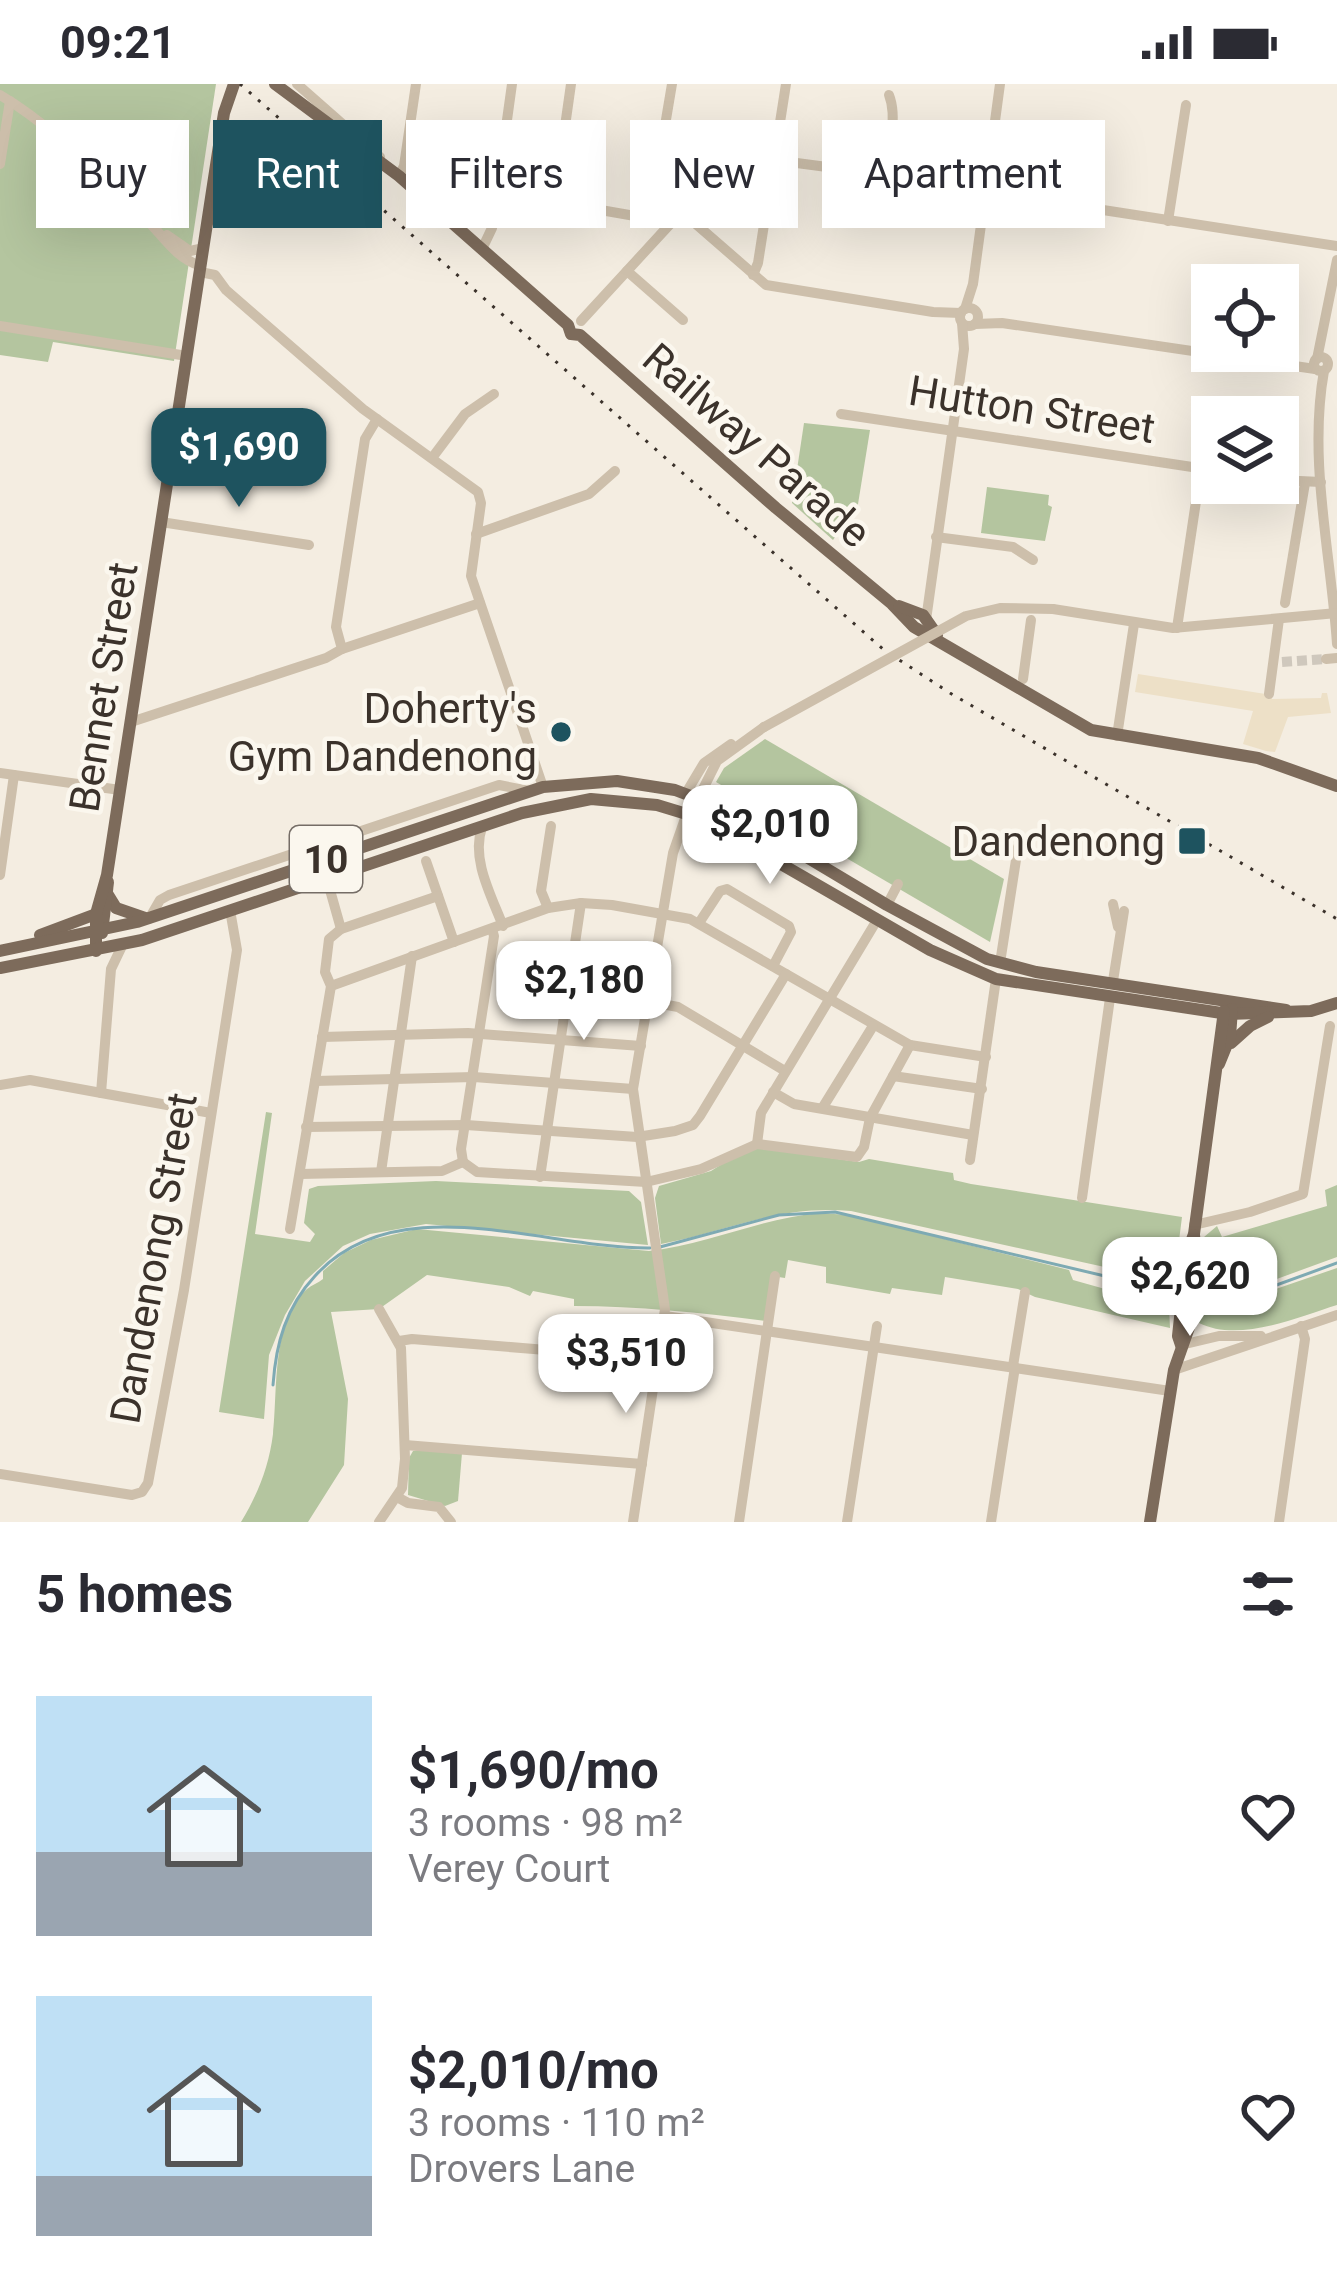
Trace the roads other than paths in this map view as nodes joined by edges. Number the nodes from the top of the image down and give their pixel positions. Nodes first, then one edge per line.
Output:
1 (275, 84) edge
2 (297, 84) edge
3 (416, 84) edge
4 (512, 84) edge
5 (572, 84) edge
6 (672, 84) edge
7 (786, 84) edge
8 (1000, 84) edge
9 (232, 86) edge
10 (889, 95) dead end
11 (5, 98) edge
12 (1186, 105) dead end
13 (666, 120) edge
14 (780, 120) edge
15 (36, 125) edge
16 (798, 163) edge
17 (0, 164) edge
18 (395, 172) junction
19 (1105, 210) edge
20 (630, 214) edge
21 (1168, 221) junction
22 (156, 228) edge
23 (157, 228) edge
24 (657, 228) edge
25 (696, 228) edge
26 (698, 228) edge
27 (764, 228) edge
28 (703, 233) junction
29 (1337, 246) edge
30 (483, 247) junction
31 (204, 248) junction
32 (1337, 260) edge
33 (627, 271) junction
34 (200, 273) junction
35 (753, 275) junction
36 (968, 318) junction
37 (683, 320) dead end
38 (0, 326) edge
39 (577, 327) junction
40 (187, 356) junction
41 (1324, 364) edge
42 (494, 394) dead end
43 (841, 414) dead end
44 (377, 419) junction
45 (953, 430) junction
46 (432, 458) junction
47 (1191, 467) edge
48 (615, 471) dead end
49 (1321, 475) junction
50 (1299, 482) edge
51 (1305, 483) junction
52 (1200, 504) edge
53 (161, 522) junction
54 (476, 534) junction
55 (936, 537) junction
56 (310, 545) dead end
57 (1033, 560) dead end
58 (480, 603) junction
59 (1285, 603) dead end
60 (1336, 614) edge
61 (1279, 619) junction
62 (918, 620) junction
63 (1031, 620) dead end
64 (1133, 624) junction
65 (1177, 628) junction
66 (1337, 644) edge
67 (342, 649) junction
68 (1023, 679) dead end
69 (1269, 694) dead end
70 (131, 722) junction
71 (1117, 736) junction
72 (0, 773) edge
73 (14, 775) junction
74 (1337, 786) edge
75 (536, 789) junction
76 (120, 790) junction
77 (693, 795) junction
78 (687, 814) junction
79 (482, 826) junction
80 (551, 826) dead end
81 (1018, 847) dead end
82 (426, 861) dead end
83 (107, 874) junction
84 (0, 875) edge
85 (898, 884) dead end
86 (329, 890) dead end
87 (224, 892) junction
88 (108, 894) junction
89 (437, 896) junction
90 (581, 904) junction
91 (886, 904) junction
92 (1118, 907) dead end
93 (548, 908) junction
94 (230, 910) junction
95 (96, 914) junction
96 (662, 914) junction
97 (149, 919) junction
98 (877, 920) junction
99 (699, 923) junction
100 (497, 928) junction
101 (341, 929) junction
102 (99, 931) junction
103 (454, 942) junction
104 (122, 946) junction
105 (0, 951) edge
106 (96, 951) junction
107 (412, 956) junction
108 (1000, 963) junction
109 (773, 966) junction
110 (0, 968) edge
111 (786, 974) junction
112 (996, 979) junction
113 (1113, 982) junction
114 (331, 986) junction
115 (1110, 998) junction
116 (1229, 999) junction
117 (829, 1000) junction
118 (646, 1001) junction
119 (1337, 1003) edge
120 (1292, 1012) junction
121 (1228, 1014) junction
122 (1275, 1014) junction
123 (873, 1026) junction
124 (1330, 1026) dead end
125 (403, 1034) junction
126 (482, 1034) junction
127 (322, 1037) junction
128 (561, 1040) junction
129 (910, 1045) junction
130 (640, 1046) junction
131 (742, 1047) junction
132 (1227, 1047) junction
133 (986, 1057) junction
134 (1218, 1065) junction
135 (1330, 1071) edge
136 (785, 1072) junction
137 (892, 1076) junction
138 (474, 1077) junction
139 (396, 1079) junction
140 (315, 1081) junction
141 (553, 1083) junction
142 (0, 1085) edge
143 (633, 1089) junction
144 (982, 1089) junction
145 (773, 1092) junction
146 (101, 1093) junction
147 (823, 1107) junction
148 (211, 1113) junction
149 (870, 1118) junction
150 (466, 1125) junction
151 (388, 1126) junction
152 (306, 1127) junction
153 (545, 1130) junction
154 (637, 1136) junction
155 (973, 1136) junction
156 (757, 1144) junction
157 (970, 1160) dead end
158 (463, 1162) junction
159 (381, 1172) junction
160 (300, 1174) junction
161 (540, 1177) junction
162 (646, 1182) junction
163 (1082, 1198) dead end
164 (1194, 1230) junction
165 (291, 1232) dead end
166 (775, 1276) dead end
167 (1025, 1292) dead end
168 (379, 1309) dead end
169 (1337, 1315) edge
170 (664, 1316) junction
171 (1188, 1319) junction
172 (877, 1326) dead end
173 (1301, 1326) junction
174 (768, 1330) junction
175 (1212, 1337) junction
176 (1264, 1337) junction
177 (399, 1341) junction
178 (1181, 1345) junction
179 (873, 1346) junction
180 (1227, 1351) junction
181 (657, 1365) junction
182 (1014, 1367) junction
183 (1174, 1370) junction
184 (1170, 1390) junction
185 (404, 1445) junction
186 (642, 1464) junction
187 (0, 1474) edge
188 (398, 1497) junction
189 (379, 1522) edge
190 (451, 1522) edge
191 (633, 1522) edge
192 (739, 1522) edge
193 (847, 1522) edge
194 (991, 1522) edge
195 (1150, 1522) edge
196 (1279, 1522) edge

1 - 18 main road, Railway Parade
2 - 18 street
3 - 18 street
4 - 30 street
5 - 20 street
6 - 13 street
7 - 14 street
8 - 36 street
9 - 31 main road, Bennet Street
10 - 16 street
11 - 15 street
11 - 17 street
12 - 21 street
18 - 30 main road, Railway Parade
19 - 21 street
21 - 29 street
22 - 34 street
23 - 31 street
24 - 33 street
25 - 28 street
26 - 28 street
27 - 35 street
28 - 35 street
30 - 39 main road, Railway Parade
31 - 34 main road, Bennet Street
32 - 41 street
33 - 37 street
33 - 39 street
34 - 40 main road, Bennet Street
34 - 44 street
35 - 36 street
36 - 41 street
36 - 45 street
38 - 40 street
39 - 62 main road, Railway Parade
40 - 53 main road, Bennet Street
41 - 49 street
41 - 49 street
42 - 46 street
43 - 45 street, Hutton Street
44 - 46 street
44 - 67 street
45 - 47 street, Hutton Street
45 - 55 street
46 - 54 street
48 - 54 street
49 - 51 street
49 - 60 street
50 - 51 street
51 - 59 street
52 - 65 street
53 - 56 street
53 - 70 main road, Bennet Street
54 - 58 street
55 - 57 street
55 - 62 street
58 - 67 street
58 - 75 street
60 - 61 street
60 - 66 street
61 - 65 street
61 - 69 street
62 - 71 main road
63 - 68 street
64 - 65 street
64 - 71 street
64 - 77 street, bridge
67 - 70 street
70 - 76 main road, Bennet Street
71 - 74 main road
72 - 73 street
73 - 76 street
73 - 84 street
75 - 77 main road, 10
75 - 87 main road, 10
75 - 97 street
76 - 83 main road, Bennet Street
77 - 78 main road
77 - 91 main road, 10
78 - 79 main road, 10
78 - 96 street
78 - 98 main road, 10
79 - 94 main road, 10
79 - 100 street
80 - 93 street
81 - 108 street
82 - 89 street
83 - 88 main road, Bennet Street
83 - 95 main road, Bennet Street
85 - 91 street
86 - 101 street
87 - 94 main road, Dandenong Street
87 - 97 main road, 10
88 - 97 main road
88 - 102 main road, Bennet Street
89 - 101 street
89 - 103 street
90 - 93 street
90 - 96 street
90 - 128 street
91 - 98 main road
91 - 108 main road, 10
92 - 113 street
93 - 100 street
94 - 104 main road, 10
94 - 148 street, Dandenong Street
95 - 102 main road, Bennet Street
95 - 105 main road
96 - 99 street
96 - 118 street
97 - 102 main road, 10
98 - 112 main road, 10
98 - 117 street
99 - 109 street
99 - 109 street
100 - 103 street
100 - 126 street
101 - 114 street
102 - 105 main road, 10
102 - 106 main road
103 - 107 street
104 - 106 main road, 10
104 - 146 street
106 - 110 main road, 10
107 - 114 street
107 - 125 street
108 - 112 main road
108 - 113 main road, 10
109 - 111 street
111 - 117 street
111 - 131 street
112 - 115 main road, 10
112 - 133 street
113 - 115 main road
113 - 116 main road, 10
114 - 127 street
115 - 121 main road, 10
115 - 163 street
116 - 120 main road, 10
116 - 121 main road
117 - 123 street
117 - 136 street
118 - 130 street
118 - 131 street
119 - 120 main road, 10
120 - 122 main road, 10
121 - 122 main road, 10
121 - 132 main road
121 - 134 main road
122 - 132 main road
123 - 129 street
123 - 147 street
124 - 135 street
125 - 126 street
125 - 127 street
125 - 139 street
126 - 128 street
126 - 138 street
127 - 140 street
128 - 130 street
128 - 141 street
129 - 133 street
129 - 137 street
130 - 143 street
131 - 136 street
131 - 154 street
132 - 134 main road
133 - 144 street
134 - 164 main road
135 - 164 street
136 - 145 street
137 - 144 street
137 - 149 street
138 - 139 street
138 - 141 street
138 - 150 street
139 - 140 street
139 - 151 street
140 - 152 street
141 - 143 street
141 - 153 street
142 - 146 street
143 - 154 street
144 - 155 street
145 - 147 street
145 - 156 street
146 - 148 street
147 - 149 street
148 - 187 street, Dandenong Street
149 - 155 street
149 - 156 street
150 - 151 street
150 - 153 street
150 - 158 street
151 - 152 street
151 - 159 street
152 - 160 street
153 - 154 street
153 - 161 street
154 - 162 street
155 - 157 street
156 - 162 street
158 - 159 street
158 - 161 street
159 - 160 street
160 - 165 street
161 - 162 street
162 - 170 street
164 - 171 main road
166 - 174 street
167 - 182 street
168 - 177 street
169 - 173 street
170 - 174 street
170 - 181 street
171 - 175 street
171 - 178 main road
172 - 179 street
173 - 176 street
173 - 196 street
174 - 179 street
174 - 192 street
175 - 176 street
175 - 178 street
176 - 180 street
177 - 181 street
177 - 185 street
178 - 180 street
178 - 183 main road
179 - 182 street
179 - 193 street
180 - 183 street
181 - 186 street
182 - 184 street
182 - 194 street
183 - 184 main road
184 - 195 main road
185 - 186 street
185 - 188 street
186 - 191 street
188 - 189 street
188 - 190 street

